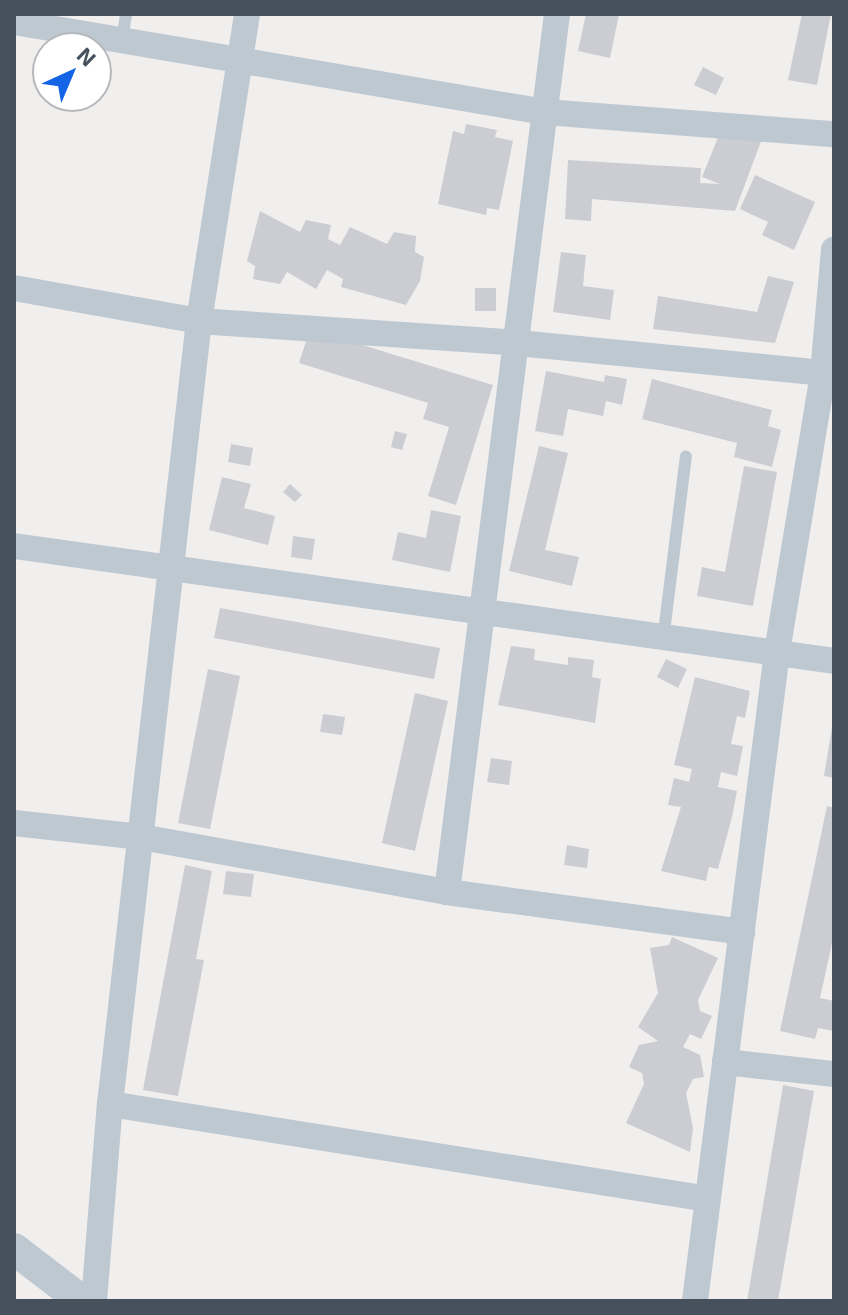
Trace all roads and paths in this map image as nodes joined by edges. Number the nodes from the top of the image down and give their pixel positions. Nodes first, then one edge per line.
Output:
1 (126, 14) edge
2 (247, 14) edge
3 (557, 14) edge
4 (14, 22) edge
5 (122, 40) junction
6 (240, 61) junction
7 (545, 112) junction
8 (834, 134) edge
9 (834, 249) edge
10 (14, 288) edge
11 (199, 321) junction
12 (518, 343) junction
13 (823, 373) junction
14 (686, 456) dead end
15 (14, 546) edge
16 (172, 569) junction
17 (482, 613) junction
18 (662, 641) junction
19 (777, 652) junction
20 (834, 661) edge
21 (14, 823) edge
22 (141, 837) junction
23 (447, 892) junction
24 (742, 932) junction
25 (725, 1062) junction
26 (834, 1074) edge
27 (110, 1104) junction
28 (708, 1199) junction
29 (14, 1249) edge
30 (82, 1301) edge
31 (94, 1301) edge
32 (695, 1301) edge

1 - 5 lane
2 - 6 street
3 - 7 street
4 - 5 street
5 - 6 street
6 - 7 street
6 - 11 street
7 - 8 street
7 - 12 street
9 - 13 street
10 - 11 street
11 - 12 street
11 - 16 street
12 - 13 street
12 - 17 street
13 - 19 street
14 - 18 lane
15 - 16 street
16 - 17 street
16 - 22 street
17 - 18 street
17 - 23 street
18 - 19 street
19 - 20 street
19 - 24 street
21 - 22 street
22 - 23 street
22 - 27 street
23 - 24 street
24 - 25 street
25 - 26 street
25 - 28 street
27 - 28 street
27 - 31 street
28 - 32 street
29 - 30 street

